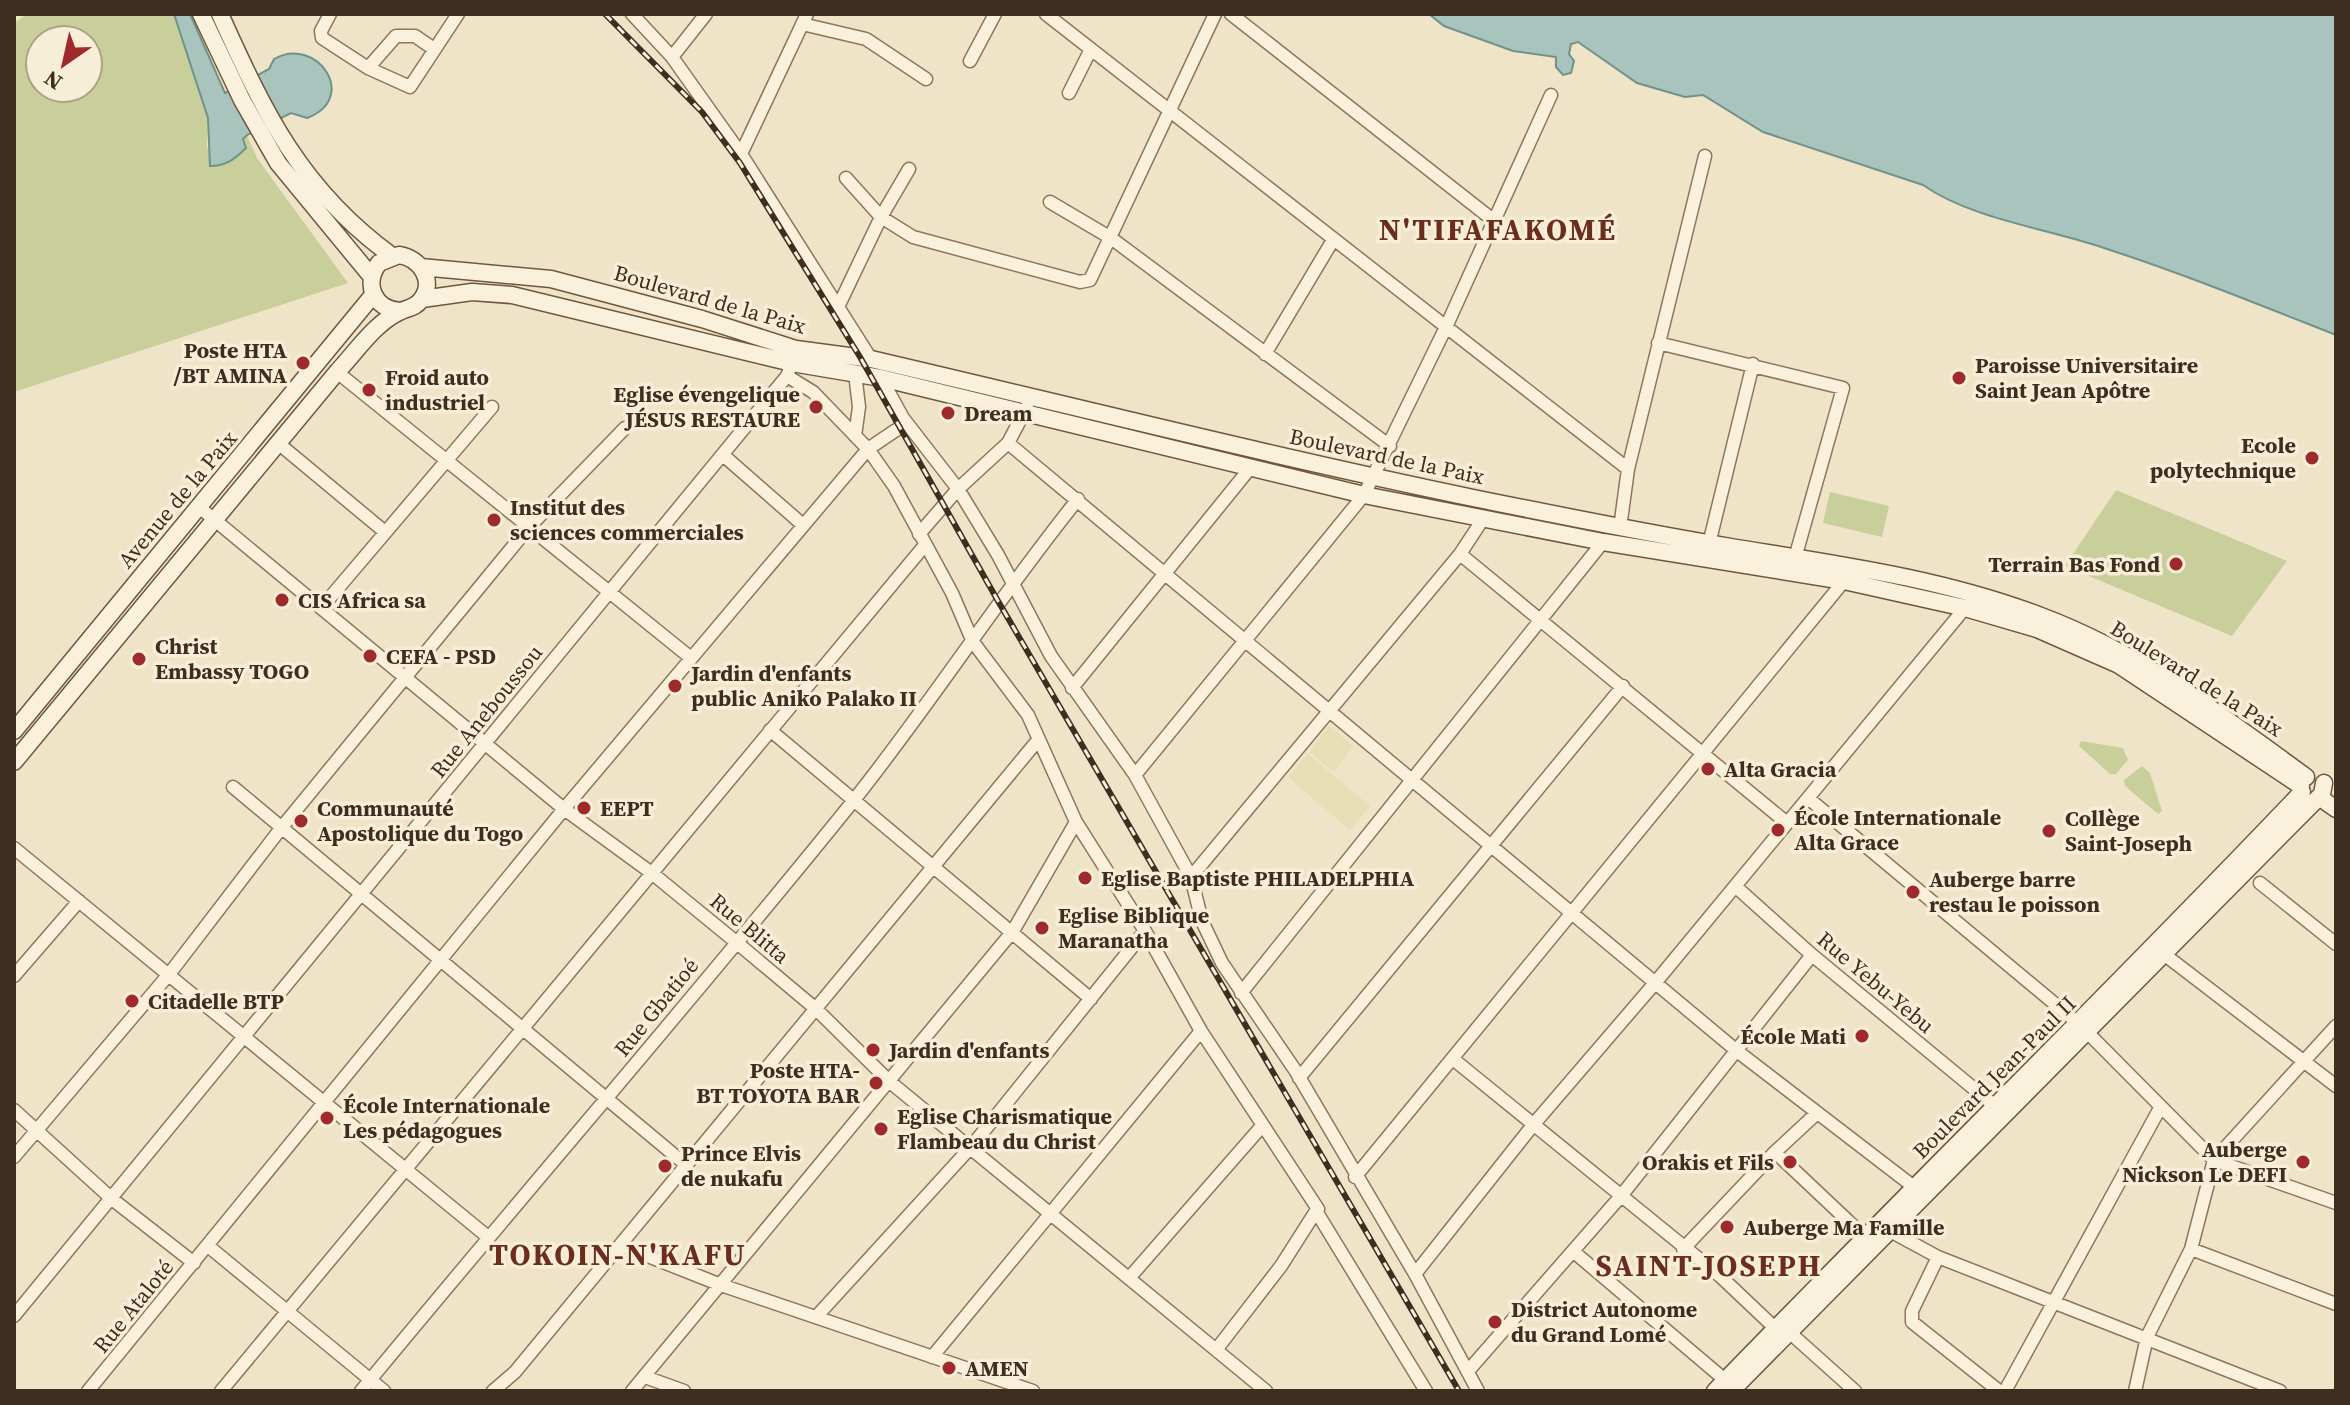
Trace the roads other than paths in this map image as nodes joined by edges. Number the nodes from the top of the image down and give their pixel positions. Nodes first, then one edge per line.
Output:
1 (201, 14) edge
2 (220, 14) edge
3 (330, 14) edge
4 (458, 14) edge
5 (632, 14) edge
6 (706, 14) edge
7 (995, 14) edge
8 (1046, 14) edge
9 (1215, 14) edge
10 (1231, 14) edge
11 (804, 19) edge
12 (434, 49) junction
13 (1091, 49) junction
14 (672, 57) junction
15 (970, 61) dead end
16 (368, 68) junction
17 (926, 79) dead end
18 (1069, 93) dead end
19 (1551, 95) dead end
20 (1171, 113) junction
21 (741, 154) junction
22 (1705, 156) dead end
23 (286, 161) junction
24 (909, 169) dead end
25 (846, 178) dead end
26 (1050, 202) dead end
27 (881, 217) junction
28 (1493, 220) junction
29 (1111, 238) junction
30 (1333, 240) junction
31 (392, 256) junction
32 (421, 267) junction
33 (371, 276) junction
34 (373, 295) junction
35 (422, 299) junction
36 (647, 303) junction
37 (839, 305) junction
38 (400, 311) junction
39 (641, 327) junction
40 (1446, 327) junction
41 (1658, 343) junction
42 (1265, 354) junction
43 (792, 363) junction
44 (1753, 364) junction
45 (869, 371) junction
46 (337, 372) junction
47 (1029, 396) junction
48 (492, 407) dead end
49 (1025, 414) junction
50 (903, 418) junction
51 (625, 428) dead end
52 (855, 436) junction
53 (278, 443) junction
54 (1008, 443) junction
55 (1390, 446) junction
56 (868, 449) junction
57 (723, 455) junction
58 (446, 461) junction
59 (1251, 467) junction
60 (1628, 469) junction
61 (1373, 478) junction
62 (958, 489) junction
63 (1364, 495) junction
64 (1078, 499) junction
65 (199, 507) junction
66 (214, 519) junction
67 (1483, 519) junction
68 (803, 525) junction
69 (529, 527) junction
70 (1620, 528) junction
71 (385, 532) junction
72 (922, 540) junction
73 (1603, 542) junction
74 (1709, 544) junction
75 (1460, 554) junction
76 (1795, 558) junction
77 (1845, 574) junction
78 (1167, 575) junction
79 (1012, 580) junction
80 (609, 592) junction
81 (322, 607) junction
82 (1965, 608) junction
83 (1543, 620) junction
84 (1245, 641) junction
85 (973, 642) junction
86 (691, 658) junction
87 (406, 675) junction
88 (1623, 686) junction
89 (1072, 688) junction
90 (1329, 710) junction
91 (770, 730) junction
92 (14, 731) edge
93 (1038, 740) junction
94 (488, 743) junction
95 (1704, 754) junction
96 (14, 762) edge
97 (1135, 775) junction
98 (1414, 782) junction
99 (233, 787) dead end
100 (2318, 787) edge
101 (1808, 798) junction
102 (854, 799) junction
103 (564, 809) junction
104 (2336, 809) edge
105 (1076, 822) junction
106 (1787, 823) junction
107 (282, 827) junction
108 (1491, 846) junction
109 (14, 848) edge
110 (934, 865) junction
111 (653, 874) junction
112 (1191, 877) junction
113 (2260, 883) dead end
114 (1735, 886) junction
115 (362, 891) junction
116 (79, 901) junction
117 (1572, 914) junction
118 (1013, 931) junction
119 (1145, 931) junction
120 (736, 942) junction
121 (2336, 944) edge
122 (1812, 955) junction
123 (2165, 955) junction
124 (440, 960) junction
125 (170, 973) junction
126 (14, 976) edge
127 (1655, 983) junction
128 (1241, 993) junction
129 (1091, 999) junction
130 (816, 1009) junction
131 (2336, 1026) edge
132 (525, 1027) junction
133 (2083, 1029) junction
134 (1201, 1031) junction
135 (244, 1034) junction
136 (1737, 1051) junction
137 (1453, 1059) junction
138 (2303, 1063) junction
139 (1299, 1078) junction
140 (890, 1082) junction
141 (2336, 1086) edge
142 (607, 1098) junction
143 (326, 1103) junction
144 (1995, 1106) junction
145 (2160, 1108) junction
146 (14, 1110) edge
147 (1816, 1114) junction
148 (1533, 1125) junction
149 (1262, 1126) junction
150 (36, 1129) junction
151 (971, 1147) junction
152 (1775, 1152) junction
153 (14, 1157) edge
154 (2214, 1160) junction
155 (685, 1164) junction
156 (409, 1169) junction
157 (1355, 1177) junction
158 (1914, 1187) junction
159 (1621, 1196) junction
160 (112, 1199) junction
161 (2336, 1203) edge
162 (1316, 1211) junction
163 (1050, 1212) junction
164 (1890, 1231) junction
165 (1864, 1236) junction
166 (488, 1237) junction
167 (620, 1245) junction
168 (208, 1246) junction
169 (1683, 1249) junction
170 (2191, 1249) junction
171 (1574, 1252) junction
172 (1938, 1257) junction
173 (194, 1263) junction
174 (1415, 1274) junction
175 (1130, 1277) junction
176 (721, 1285) junction
177 (2054, 1303) junction
178 (2336, 1304) edge
179 (289, 1312) junction
180 (14, 1316) edge
181 (816, 1317) junction
182 (1782, 1329) junction
183 (2147, 1337) junction
184 (1216, 1350) junction
185 (932, 1357) junction
186 (1468, 1371) junction
187 (645, 1377) junction
188 (365, 1386) edge
189 (1724, 1387) edge
190 (88, 1391) edge
191 (221, 1391) edge
192 (384, 1391) edge
193 (493, 1391) edge
194 (632, 1391) edge
195 (684, 1391) edge
196 (1033, 1391) edge
197 (1266, 1391) edge
198 (1426, 1391) edge
199 (1478, 1391) edge
200 (1855, 1391) edge
201 (2002, 1391) edge
202 (2135, 1391) edge
203 (2280, 1391) edge

1 - 23 main road
2 - 23 main road
3 - 16 street
4 - 12 street
5 - 14 street
6 - 14 street
7 - 15 street
8 - 13 street
9 - 20 street
10 - 28 street
11 - 17 street
11 - 21 street
12 - 16 street
12 - 16 street
13 - 18 street
13 - 20 street
14 - 21 street
19 - 28 street
20 - 29 street
20 - 30 street
21 - 37 street
22 - 41 street
23 - 31 main road
23 - 33 main road
24 - 27 street
25 - 27 street
26 - 29 street
27 - 29 street
27 - 37 street
28 - 40 street
29 - 42 street
30 - 40 street
30 - 42 street
31 - 32 main road
31 - 33 main road
32 - 35 main road
32 - 36 main road, Boulevard de la Paix
33 - 34 main road
34 - 38 main road
34 - 65 main road, Avenue de la Paix
35 - 38 main road
35 - 39 main road, Boulevard de la Paix
36 - 39 main road
36 - 43 main road, Boulevard de la Paix
37 - 45 street
38 - 46 main road
39 - 43 main road, Boulevard de la Paix
40 - 55 street
40 - 60 street
41 - 44 street
41 - 60 street
42 - 55 street
43 - 45 main road, Boulevard de la Paix
43 - 52 street
43 - 57 street, Rue Aneboussou
44 - 74 street
44 - 76 street
45 - 47 main road, Boulevard de la Paix
45 - 49 main road, Boulevard de la Paix
45 - 50 street
45 - 52 street
46 - 53 main road
46 - 58 street
47 - 49 street
47 - 61 main road, Boulevard de la Paix
48 - 58 street
49 - 54 street
49 - 59 main road, Boulevard de la Paix
50 - 56 street, Rue Ataloté
50 - 62 street
51 - 69 street
52 - 56 street
53 - 66 main road
53 - 71 street
54 - 62 street
54 - 64 street
55 - 61 street
56 - 68 street, Rue Ataloté
56 - 72 street
57 - 68 street
57 - 80 street, Rue Aneboussou
58 - 69 street
58 - 71 street
59 - 63 main road, Boulevard de la Paix
59 - 78 street
60 - 70 street
61 - 63 street
61 - 70 main road, Boulevard de la Paix
62 - 72 street
62 - 79 street
63 - 67 main road, Boulevard de la Paix
63 - 84 street
64 - 78 street
64 - 79 street, Rue Gbatioé
65 - 66 street, Rue Blitta
65 - 92 main road, Avenue de la Paix
66 - 81 street, Rue Blitta
66 - 96 main road
67 - 73 main road, Boulevard de la Paix
67 - 75 street
68 - 86 street, Rue Ataloté
69 - 80 street
69 - 87 street
70 - 74 main road, Boulevard de la Paix
71 - 81 street
72 - 85 street
72 - 91 street
73 - 77 main road, Boulevard de la Paix
73 - 83 street
74 - 76 main road, Boulevard de la Paix
75 - 83 street
75 - 90 street
76 - 77 main road, Boulevard de la Paix
77 - 82 main road, Boulevard de la Paix
77 - 95 street
77 - 100 main road, Boulevard de la Paix
78 - 84 street
78 - 89 street
79 - 85 street, Rue Gbatioé
79 - 89 street
80 - 86 street
80 - 94 street, Rue Aneboussou
81 - 87 street, Rue Blitta
82 - 100 main road, Boulevard de la Paix
82 - 101 street
83 - 88 street
83 - 98 street
84 - 90 street
84 - 97 street
85 - 93 street
85 - 102 street, Rue Gbatioé
86 - 103 street, Rue Ataloté
87 - 94 street, Rue Blitta
87 - 107 street
88 - 95 street
88 - 108 street
89 - 97 street
90 - 98 street
90 - 112 street
91 - 102 street
91 - 111 street
93 - 105 street
93 - 110 street
94 - 103 street, Rue Blitta
94 - 115 street, Rue Aneboussou
95 - 106 street
95 - 117 street
97 - 112 street
98 - 108 street
98 - 128 street
99 - 107 street
100 - 104 main road, Boulevard de la Paix
100 - 123 main road, Boulevard Jean-Paul II
100 - 133 main road, Boulevard Jean-Paul II
101 - 106 street
101 - 133 street
102 - 110 street
102 - 120 street, Rue Gbatioé
103 - 111 street, Rue Blitta
103 - 124 street, Rue Ataloté
105 - 118 street
105 - 119 street
106 - 114 street
107 - 115 street
107 - 125 street
108 - 117 street
108 - 139 street
109 - 116 street
110 - 118 street
110 - 130 street
111 - 120 street, Rue Blitta
111 - 132 street
112 - 128 street
113 - 121 street
114 - 122 street, Rue Yebu-Yebu
114 - 127 street
115 - 124 street
115 - 135 street, Rue Aneboussou
116 - 125 street
116 - 126 street
117 - 127 street
117 - 137 street
118 - 129 street
118 - 140 street
119 - 129 street
119 - 134 street
120 - 130 street, Rue Blitta
120 - 142 street, Rue Gbatioé
122 - 136 street
122 - 144 street, Rue Yebu-Yebu
123 - 133 main road, Boulevard Jean-Paul II
123 - 138 street
124 - 132 street
124 - 143 street, Rue Ataloté
125 - 135 street
125 - 150 street
127 - 136 street
127 - 148 street
128 - 139 street
129 - 151 street
130 - 140 street, Rue Blitta
130 - 155 street
131 - 138 street
132 - 142 street
132 - 156 street
133 - 144 main road, Boulevard Jean-Paul II
133 - 145 street
133 - 164 main road, Boulevard Jean-Paul II
134 - 149 street
134 - 163 street
135 - 143 street
135 - 160 street, Rue Aneboussou
136 - 147 street
136 - 159 street
137 - 148 street
137 - 157 street
138 - 141 street
138 - 154 street
139 - 157 street
140 - 151 street, Rue Blitta
140 - 176 street
142 - 155 street
142 - 166 street, Rue Gbatioé
143 - 156 street
143 - 168 street, Rue Ataloté
144 - 158 main road, Boulevard Jean-Paul II
145 - 154 street
145 - 177 street
146 - 150 street
147 - 152 street
147 - 158 street
148 - 159 street
148 - 174 street
149 - 162 street
149 - 175 street
150 - 153 street
150 - 160 street
151 - 163 street, Rue Blitta
151 - 181 street
152 - 165 street
152 - 169 street
154 - 161 street
154 - 170 street
155 - 167 street
156 - 166 street
156 - 179 street
157 - 174 street
158 - 165 main road, Boulevard Jean-Paul II
159 - 169 street
159 - 171 street
160 - 173 street
160 - 180 street, Rue Aneboussou
162 - 184 street
162 - 198 street
163 - 175 street, Rue Blitta
163 - 185 street
164 - 172 street
164 - 182 main road, Boulevard Jean-Paul II
165 - 182 main road, Boulevard Jean-Paul II
166 - 188 street, Rue Gbatioé
167 - 176 street
167 - 193 street
168 - 173 street, Rue Ataloté
168 - 179 street
169 - 182 street
170 - 178 street
170 - 183 street
171 - 186 street
171 - 189 street
172 - 177 street
172 - 201 street
173 - 190 street, Rue Ataloté
174 - 186 street
175 - 184 street, Rue Blitta
176 - 181 street
176 - 187 street
177 - 183 street
177 - 201 street
179 - 188 street
179 - 191 street
181 - 185 street
182 - 189 main road, Boulevard Jean-Paul II
182 - 200 street
183 - 202 street
183 - 203 street
184 - 197 street, Rue Blitta
185 - 196 street
186 - 199 street
187 - 194 street
187 - 195 street
188 - 192 street

